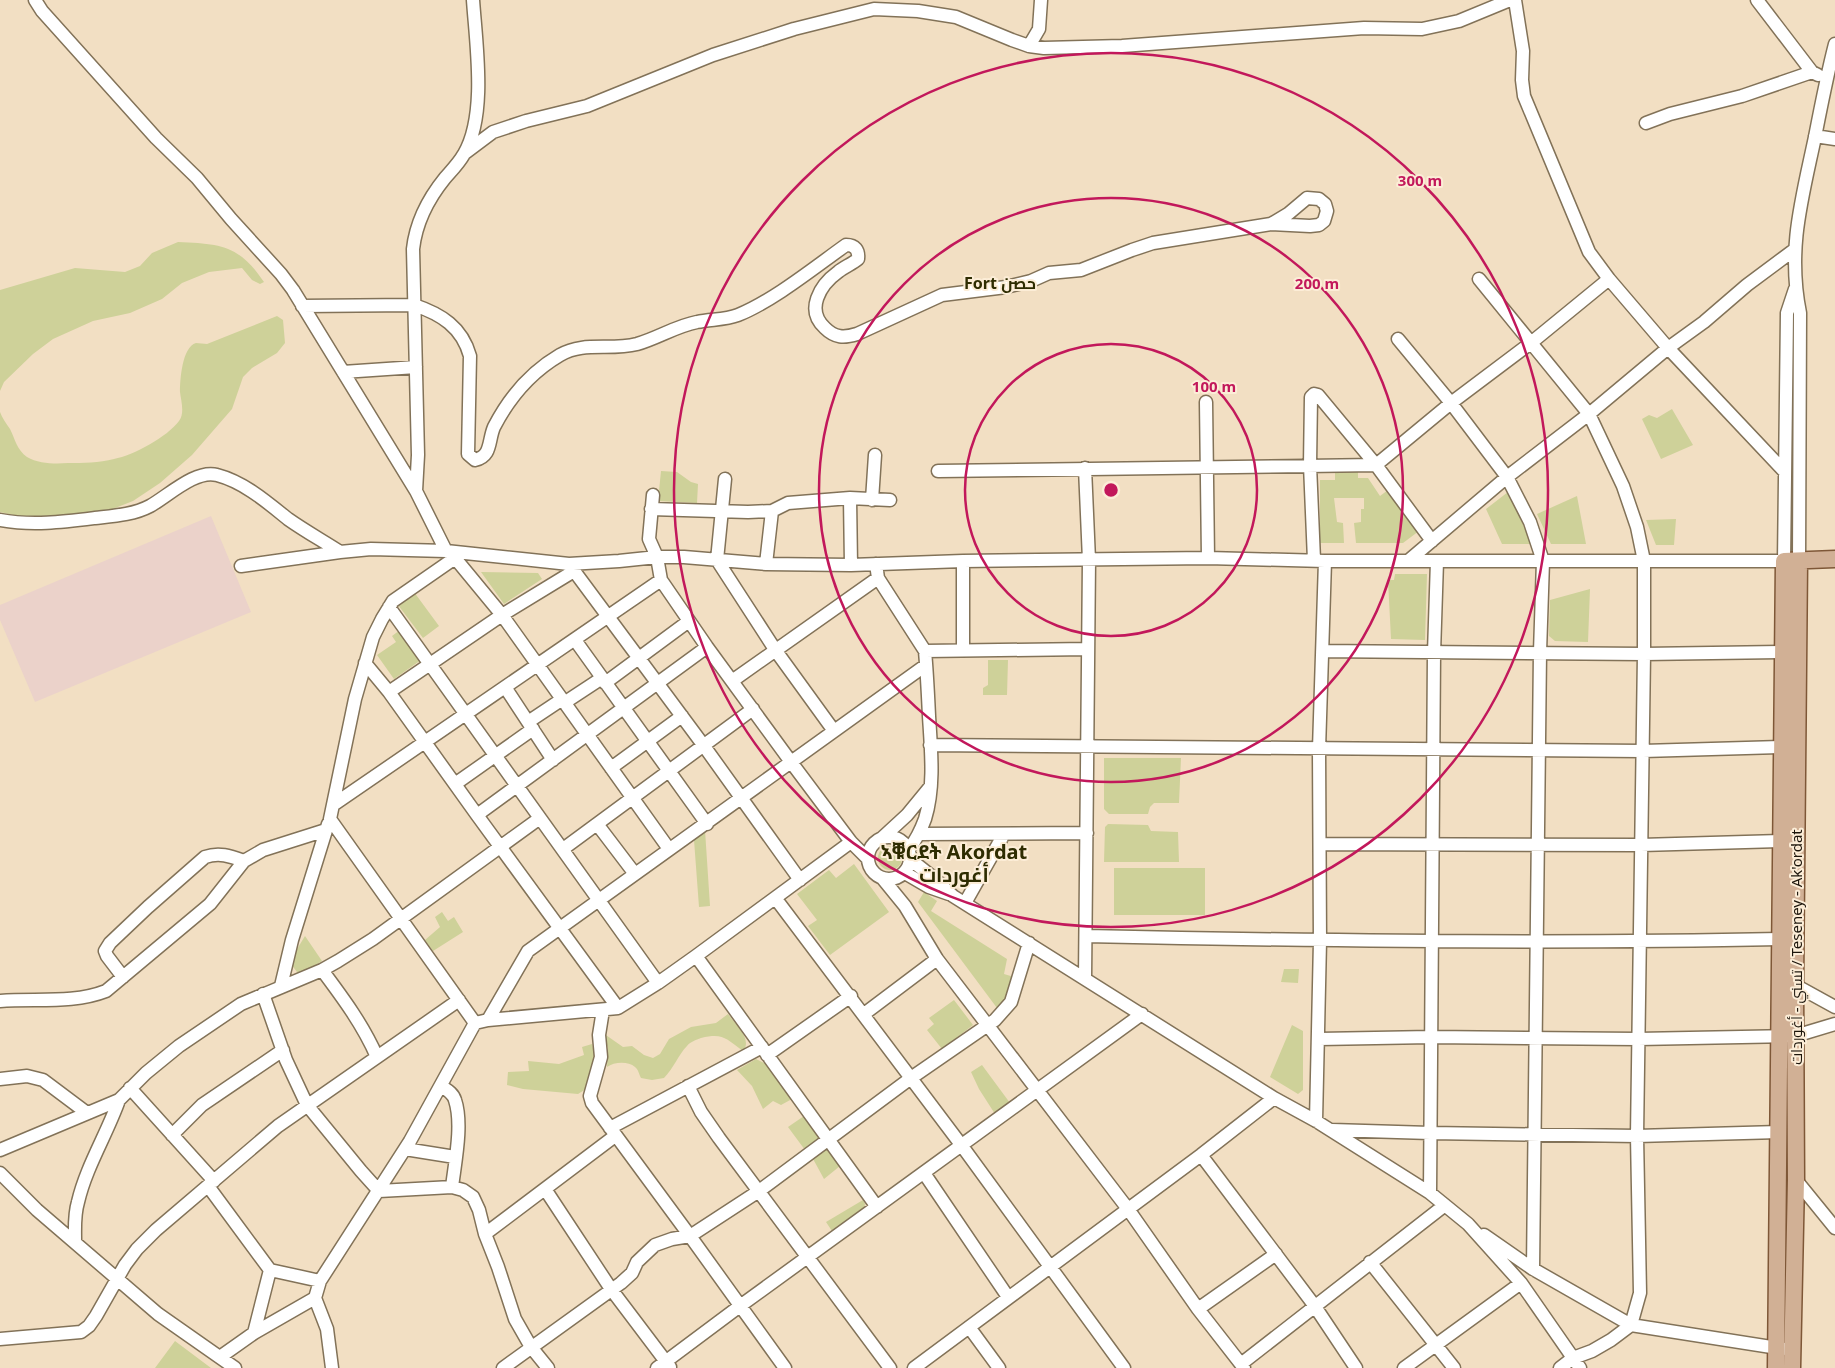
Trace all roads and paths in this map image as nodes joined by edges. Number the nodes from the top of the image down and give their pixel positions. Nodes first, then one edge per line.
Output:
1 (35, 0) edge
2 (473, 0) edge
3 (1041, 0) edge
4 (1510, 0) edge
5 (1515, 0) edge
6 (1757, 0) edge
7 (1835, 44) edge
8 (1029, 46) junction
9 (1812, 72) junction
10 (1826, 80) junction
11 (1646, 123) dead end
12 (1815, 136) junction
13 (1835, 139) edge
14 (465, 153) junction
15 (1271, 224) dead end
16 (1794, 250) junction
17 (1609, 278) junction
18 (1479, 279) dead end
19 (1795, 289) junction
20 (414, 305) junction
21 (302, 306) junction
22 (1398, 339) dead end
23 (1532, 342) junction
24 (1668, 348) junction
25 (416, 366) junction
26 (343, 372) junction
27 (1206, 402) dead end
28 (1451, 403) junction
29 (1589, 414) junction
30 (875, 455) dead end
31 (1310, 465) junction
32 (1376, 465) junction
33 (1084, 468) junction
34 (1206, 468) junction
35 (938, 471) dead end
36 (1785, 472) junction
37 (1507, 477) junction
38 (725, 479) dead end
39 (416, 491) junction
40 (653, 495) dead end
41 (850, 498) junction
42 (872, 500) junction
43 (890, 500) dead end
44 (651, 510) junction
45 (721, 511) junction
46 (772, 511) junction
47 (0, 520) edge
48 (1432, 541) junction
49 (340, 552) junction
50 (453, 554) junction
51 (657, 557) junction
52 (1208, 558) junction
53 (1835, 559) edge
54 (717, 560) junction
55 (1088, 560) junction
56 (1319, 560) junction
57 (1644, 560) junction
58 (963, 561) junction
59 (1408, 561) junction
60 (1437, 561) junction
61 (1543, 561) junction
62 (1792, 562) junction
63 (766, 564) junction
64 (876, 564) junction
65 (851, 565) junction
66 (241, 566) dead end
67 (572, 568) junction
68 (878, 578) junction
69 (662, 580) junction
70 (389, 607) junction
71 (502, 615) junction
72 (610, 617) junction
73 (689, 621) junction
74 (575, 640) junction
75 (706, 647) junction
76 (1088, 649) junction
77 (963, 650) junction
78 (776, 651) junction
79 (1322, 651) junction
80 (924, 652) junction
81 (1540, 652) junction
82 (1783, 652) junction
83 (1434, 653) junction
84 (1644, 654) junction
85 (639, 657) junction
86 (365, 663) junction
87 (430, 664) junction
88 (926, 665) junction
89 (538, 666) junction
90 (604, 681) junction
91 (732, 681) junction
92 (658, 683) junction
93 (505, 687) junction
94 (389, 692) junction
95 (562, 701) junction
96 (624, 708) junction
97 (753, 709) junction
98 (466, 714) junction
99 (682, 716) junction
100 (531, 726) junction
101 (834, 731) junction
102 (587, 735) junction
103 (648, 741) junction
104 (424, 742) junction
105 (930, 745) junction
106 (704, 746) junction
107 (1087, 746) junction
108 (1782, 747) junction
109 (1320, 749) junction
110 (1433, 749) junction
111 (1539, 750) junction
112 (1643, 751) junction
113 (496, 756) junction
114 (553, 760) junction
115 (791, 762) junction
116 (611, 768) junction
117 (670, 771) junction
118 (455, 784) junction
119 (517, 786) junction
120 (930, 787) junction
121 (741, 797) junction
122 (633, 798) junction
123 (333, 805) junction
124 (476, 815) junction
125 (540, 818) junction
126 (597, 824) junction
127 (707, 824) junction
128 (328, 825) junction
129 (1087, 833) junction
130 (918, 834) junction
131 (1004, 834) junction
132 (882, 838) junction
133 (1781, 841) junction
134 (851, 842) junction
135 (1320, 844) junction
136 (1432, 844) junction
137 (1538, 845) junction
138 (1641, 845) junction
139 (500, 847) junction
140 (563, 849) junction
141 (669, 850) junction
142 (910, 854) junction
143 (868, 859) junction
144 (244, 861) junction
145 (634, 874) junction
146 (903, 875) junction
147 (883, 879) junction
148 (800, 880) junction
149 (953, 896) junction
150 (776, 899) junction
151 (599, 900) junction
152 (965, 904) junction
153 (905, 906) junction
154 (401, 918) junction
155 (560, 927) junction
156 (1086, 936) junction
157 (1780, 938) junction
158 (1320, 941) junction
159 (1432, 941) junction
160 (1536, 941) junction
161 (1640, 942) junction
162 (1029, 944) junction
163 (696, 956) junction
164 (936, 959) junction
165 (322, 970) junction
166 (123, 977) junction
167 (1085, 980) junction
168 (658, 983) junction
169 (1795, 985) junction
170 (281, 986) junction
171 (263, 994) junction
172 (851, 996) junction
173 (459, 1000) junction
174 (0, 1001) edge
175 (1835, 1007) edge
176 (618, 1008) junction
177 (603, 1010) junction
178 (864, 1014) junction
179 (1142, 1014) junction
180 (488, 1020) junction
181 (475, 1023) junction
182 (1835, 1024) edge
183 (986, 1025) junction
184 (1778, 1036) junction
185 (1795, 1036) junction
186 (1431, 1037) junction
187 (1535, 1038) junction
188 (1319, 1039) junction
189 (1638, 1039) junction
190 (283, 1050) junction
191 (764, 1051) junction
192 (377, 1057) junction
193 (911, 1078) junction
194 (0, 1079) edge
195 (441, 1086) junction
196 (688, 1086) junction
197 (130, 1088) junction
198 (1038, 1092) junction
199 (1274, 1098) junction
200 (119, 1100) junction
201 (307, 1105) junction
202 (87, 1113) junction
203 (1316, 1121) junction
204 (1329, 1130) junction
205 (612, 1132) junction
206 (1779, 1132) junction
207 (1430, 1133) junction
208 (172, 1135) junction
209 (1534, 1135) junction
210 (1637, 1136) junction
211 (829, 1139) junction
212 (962, 1146) junction
213 (405, 1149) junction
214 (0, 1150) edge
215 (1201, 1155) junction
216 (455, 1157) junction
217 (0, 1173) edge
218 (924, 1173) junction
219 (1796, 1180) junction
220 (211, 1184) junction
221 (452, 1187) junction
222 (545, 1189) junction
223 (379, 1191) junction
224 (759, 1191) junction
225 (1430, 1193) junction
226 (1445, 1205) junction
227 (877, 1207) junction
228 (1128, 1209) junction
229 (1468, 1224) junction
230 (1835, 1228) edge
231 (484, 1234) junction
232 (690, 1236) junction
233 (74, 1241) junction
234 (1276, 1254) junction
235 (808, 1256) junction
236 (1370, 1262) junction
237 (1050, 1266) junction
238 (1533, 1269) junction
239 (270, 1270) junction
240 (118, 1279) junction
241 (320, 1281) junction
242 (1521, 1283) junction
243 (611, 1289) junction
244 (1008, 1297) junction
245 (315, 1298) junction
246 (1314, 1305) junction
247 (740, 1306) junction
248 (1198, 1309) junction
249 (1631, 1325) junction
250 (969, 1327) junction
251 (254, 1333) junction
252 (0, 1339) edge
253 (1435, 1345) junction
254 (531, 1348) junction
255 (1784, 1349) junction
256 (220, 1357) junction
257 (1576, 1363) edge
258 (664, 1366) edge
259 (1243, 1366) edge
260 (235, 1368) edge
261 (332, 1368) edge
262 (504, 1368) edge
263 (548, 1368) edge
264 (784, 1368) edge
265 (890, 1368) edge
266 (914, 1368) edge
267 (999, 1368) edge
268 (1124, 1368) edge
269 (1356, 1368) edge
270 (1404, 1368) edge
271 (1454, 1368) edge
272 (1560, 1368) edge
273 (1776, 1368) edge
274 (1792, 1368) edge

1 - 21 street
2 - 14 street
3 - 8 street
4 - 8 street
5 - 17 street
6 - 9 street
7 - 10 street
8 - 14 street
9 - 10 street
9 - 11 street
10 - 12 street
12 - 13 street
12 - 16 street
14 - 20 street
15 - 20 street
16 - 19 street
16 - 24 street
17 - 23 street
17 - 24 street
18 - 23 street
19 - 36 street
19 - 62 street
20 - 21 street
20 - 25 street
21 - 26 street
22 - 28 street
23 - 28 street
23 - 29 street
24 - 29 street
24 - 36 street
25 - 26 street
25 - 39 street
26 - 39 street
27 - 34 street
28 - 32 street
28 - 37 street
29 - 37 street
29 - 57 street
30 - 42 street
31 - 32 street
31 - 32 street
31 - 34 street
31 - 56 street
32 - 48 street
33 - 34 street
33 - 35 street
33 - 55 street
34 - 52 street
36 - 62 street
37 - 48 street
37 - 61 street
38 - 45 street
39 - 50 street
40 - 44 street
41 - 42 street
41 - 46 street
41 - 65 street
42 - 43 street
44 - 45 street
44 - 51 street
45 - 46 street
45 - 54 street
46 - 63 street
47 - 49 street
48 - 59 street
49 - 50 street
49 - 66 street
50 - 67 street
50 - 70 street
50 - 71 street
51 - 54 street
51 - 67 street
51 - 69 street
52 - 55 street
52 - 56 street
53 - 62 main road
54 - 63 street
54 - 78 street
55 - 58 street
55 - 76 street
56 - 59 street
56 - 79 street
57 - 61 street
57 - 62 street
57 - 84 street
58 - 64 street
58 - 77 street
59 - 60 street
60 - 61 street
60 - 83 street
61 - 81 street
62 - 82 main road
62 - 169 main road, تسني - أغوردات / Teseney - Ak'ordat
63 - 65 street
64 - 65 street
64 - 68 street
67 - 71 street
67 - 72 street
68 - 78 street
68 - 80 street
69 - 72 street
69 - 73 street
70 - 86 street
70 - 87 street
71 - 87 street
71 - 89 street
72 - 74 street
72 - 85 street
73 - 75 street
73 - 85 street
74 - 89 street
74 - 90 street
75 - 91 street
75 - 92 street
76 - 77 street
76 - 107 street
77 - 80 street
78 - 91 street
78 - 101 street
79 - 83 street
79 - 109 street
80 - 88 street
81 - 83 street
81 - 84 street
81 - 111 street
82 - 84 street
82 - 108 main road
83 - 110 street
84 - 112 street
85 - 90 street
85 - 92 street
86 - 94 street
86 - 123 street
87 - 94 street
87 - 98 street
88 - 101 street
88 - 105 street
89 - 93 street
89 - 95 street
90 - 95 street
90 - 96 street
91 - 97 street
92 - 96 street
92 - 99 street
93 - 98 street
93 - 100 street
94 - 104 street
95 - 100 street
95 - 102 street
96 - 102 street
96 - 103 street
97 - 106 street
97 - 115 street
98 - 104 street
98 - 113 street
99 - 103 street
99 - 106 street
100 - 113 street
100 - 114 street
101 - 115 street
102 - 114 street
102 - 116 street
103 - 116 street
103 - 117 street
104 - 118 street
104 - 123 street
105 - 107 street
105 - 120 street
106 - 117 street
106 - 121 street
107 - 109 street
107 - 129 street
108 - 112 street
108 - 133 main road
109 - 110 street
109 - 135 street
110 - 111 street
110 - 136 street
111 - 112 street
111 - 137 street
112 - 138 street
113 - 118 street
113 - 119 street
114 - 119 street
115 - 121 street
115 - 134 street
116 - 122 street
117 - 122 street
117 - 127 street
118 - 124 street
119 - 124 street
119 - 125 street
120 - 130 street
120 - 132 street
121 - 127 street
121 - 148 street
122 - 126 street
122 - 141 street
123 - 128 street
124 - 139 street
125 - 139 street
125 - 140 street
126 - 140 street
126 - 145 street
127 - 141 street
128 - 144 street
128 - 154 street
128 - 170 street
129 - 131 street
129 - 156 street
130 - 131 street
130 - 142 street
131 - 152 street
132 - 142 street
132 - 143 street
133 - 138 street
133 - 157 main road
134 - 143 street
134 - 148 street
135 - 136 street
135 - 158 street
136 - 137 street
136 - 159 street
137 - 138 street
137 - 160 street
138 - 161 street
139 - 154 street
139 - 155 street
140 - 151 street
141 - 145 street
142 - 146 street
142 - 149 street
143 - 147 street
144 - 166 street
144 - 166 street
145 - 151 street
146 - 147 street
146 - 149 street
146 - 153 street
147 - 153 street
148 - 150 street
149 - 152 street
150 - 163 street
150 - 172 street
151 - 155 street
151 - 168 street
152 - 162 street
153 - 164 street
154 - 165 street
154 - 173 street
155 - 176 street
155 - 180 street
156 - 158 street
156 - 167 street
157 - 161 street
157 - 184 main road
158 - 159 street
158 - 188 street
159 - 160 street
159 - 186 street
160 - 161 street
160 - 187 street
161 - 189 street
162 - 167 street
162 - 183 street
163 - 168 street
163 - 191 street
164 - 178 street
164 - 183 street
165 - 170 street
165 - 192 street
166 - 174 street
167 - 179 street
168 - 176 street
169 - 175 street
169 - 185 main road, تسني - أغوردات / Teseney - Ak'ordat
170 - 171 street
171 - 190 street
171 - 197 street
172 - 178 street
172 - 191 street
173 - 181 street
173 - 192 street
176 - 177 street
177 - 180 street
177 - 205 street
178 - 193 street
179 - 198 street
179 - 199 street
180 - 181 street
181 - 195 street
182 - 185 street
183 - 193 street
183 - 198 street
184 - 185 street
184 - 189 street
184 - 206 main road
185 - 219 main road, تسني - أغوردات / Teseney - Ak'ordat
186 - 187 street
186 - 188 street
186 - 207 street
187 - 189 street
187 - 209 street
188 - 203 street
189 - 210 street
190 - 201 street
190 - 208 street
191 - 196 street
191 - 211 street
192 - 201 street
193 - 211 street
193 - 212 street
194 - 202 street
195 - 213 street
195 - 216 street
196 - 205 street
196 - 224 street
197 - 200 street
197 - 208 street
198 - 212 street
198 - 228 street
199 - 203 street
199 - 215 street
200 - 202 street
200 - 233 street
201 - 220 street
201 - 223 street
202 - 214 street
203 - 204 street
204 - 207 street
204 - 225 street
205 - 222 street
205 - 232 street
206 - 210 street
206 - 255 main road
207 - 209 street
207 - 225 street
208 - 220 street
209 - 210 street
209 - 238 street
210 - 249 street
211 - 224 street
211 - 227 street
212 - 218 street
212 - 237 street
213 - 216 street
213 - 223 street
215 - 228 street
215 - 234 street
216 - 221 street
217 - 233 street
218 - 227 street
218 - 244 street
219 - 230 street
219 - 255 main road, تسني - أغوردات / Teseney - Ak'ordat
220 - 239 street
220 - 240 street
221 - 223 street
221 - 231 street
222 - 231 street
222 - 243 street
223 - 241 street
224 - 232 street
224 - 235 street
225 - 226 street
226 - 229 street
226 - 236 street
227 - 235 street
228 - 237 street
228 - 248 street
229 - 238 street
229 - 242 street
231 - 254 street
232 - 243 street
232 - 247 street
233 - 240 street
234 - 246 street
234 - 248 street
235 - 247 street
235 - 265 street
236 - 246 street
236 - 253 street
237 - 244 street
237 - 268 street
238 - 249 street
239 - 241 street
239 - 251 street
240 - 252 street
240 - 256 street
241 - 245 street
242 - 253 street
242 - 257 street
243 - 254 street
243 - 258 street
244 - 250 street
245 - 251 street
245 - 261 street
246 - 259 street
246 - 269 street
247 - 258 street
247 - 264 street
248 - 259 street
249 - 255 street
249 - 257 street
250 - 266 street
250 - 267 street
251 - 256 street
253 - 270 street
253 - 271 street
254 - 262 street
254 - 263 street
255 - 273 main road
255 - 274 main road, تسني - أغوردات / Teseney - Ak'ordat
256 - 260 street
257 - 272 street

